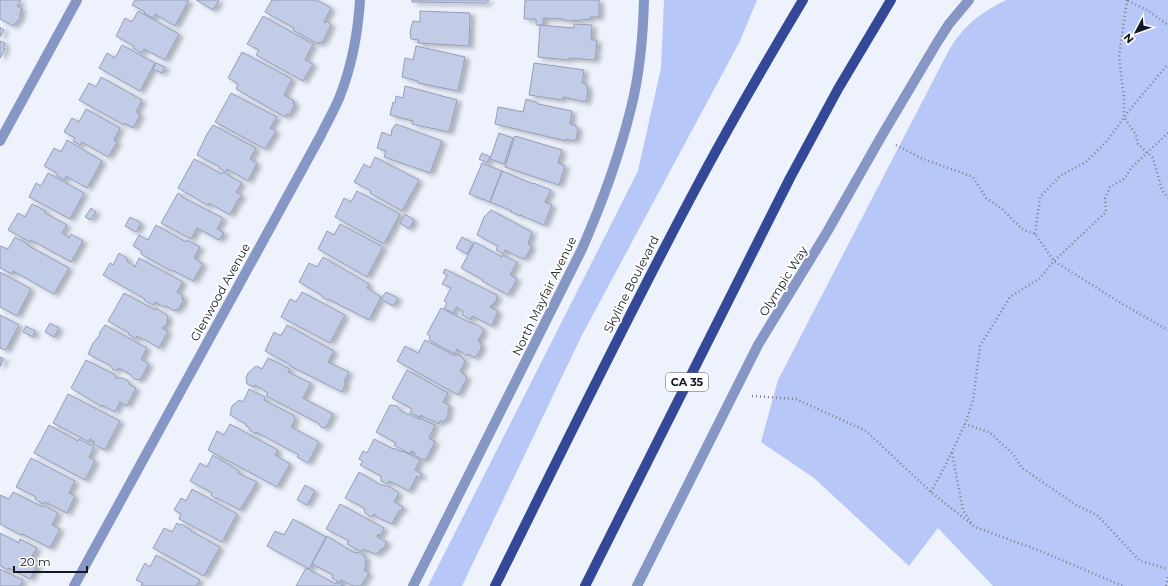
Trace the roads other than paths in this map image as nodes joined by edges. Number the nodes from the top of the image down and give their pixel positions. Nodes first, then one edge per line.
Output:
1 (77, 0) edge
2 (360, 0) edge
3 (644, 0) edge
4 (803, 0) edge
5 (891, 0) edge
6 (894, 0) edge
7 (969, 0) edge
8 (877, 23) junction
9 (0, 141) edge
10 (74, 586) edge
11 (413, 586) edge
12 (495, 586) edge
13 (585, 586) edge
14 (637, 586) edge

1 - 9 street
2 - 10 street, Glenwood Avenue
3 - 11 street, North Mayfair Avenue
4 - 12 main road, Skyline Boulevard
5 - 8 main road, CA 35
6 - 8 main road
7 - 14 street, Olympic Way
8 - 13 main road, CA 35

